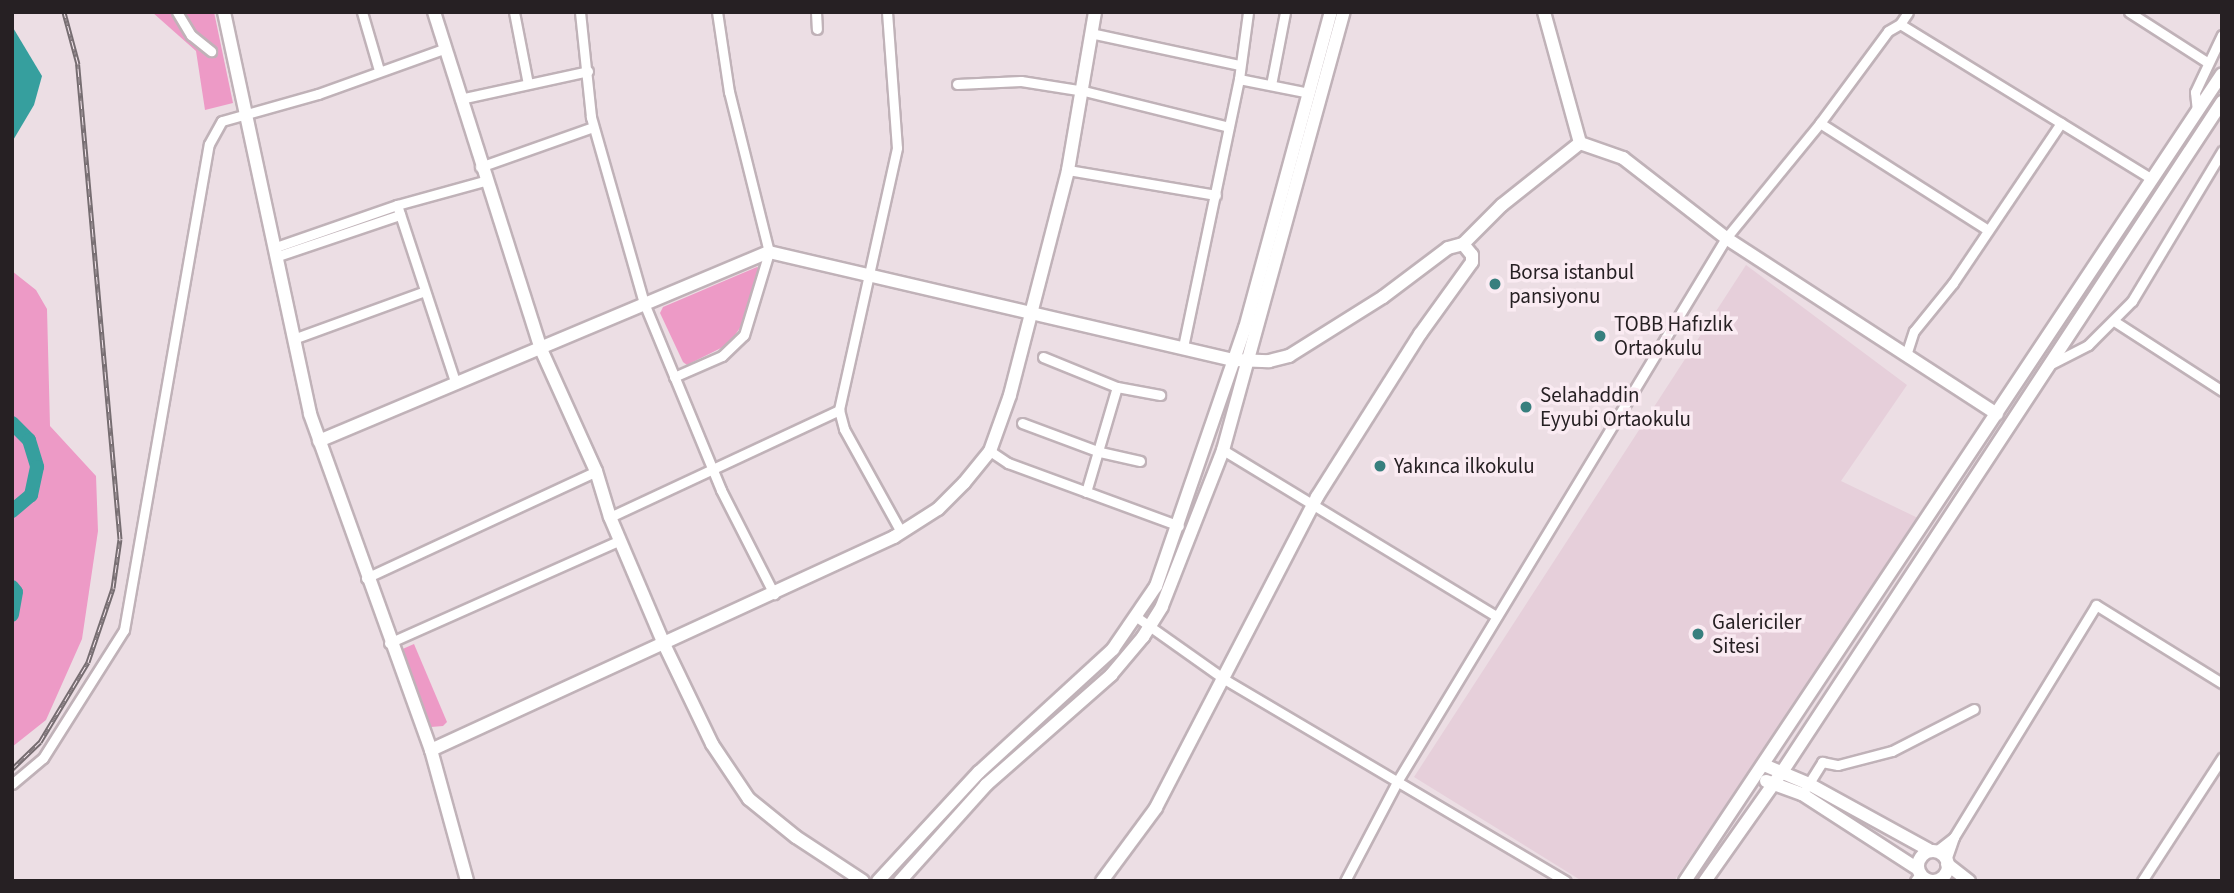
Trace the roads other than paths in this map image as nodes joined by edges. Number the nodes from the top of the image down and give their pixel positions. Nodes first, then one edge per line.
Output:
1 (177, 12) edge
2 (224, 12) edge
3 (362, 12) edge
4 (434, 12) edge
5 (514, 12) edge
6 (580, 12) edge
7 (718, 12) edge
8 (816, 12) edge
9 (887, 12) edge
10 (1095, 12) edge
11 (1248, 12) edge
12 (1285, 12) edge
13 (1331, 12) edge
14 (1345, 12) edge
15 (1544, 12) edge
16 (1908, 12) edge
17 (2134, 14) edge
18 (1900, 24) junction
19 (817, 29) dead end
20 (1095, 34) junction
21 (2222, 34) edge
22 (444, 49) junction
23 (211, 51) dead end
24 (2207, 62) junction
25 (1239, 65) junction
26 (379, 70) junction
27 (589, 71) junction
28 (2222, 74) edge
29 (1239, 79) junction
30 (528, 84) junction
31 (957, 84) dead end
32 (1271, 85) junction
33 (1084, 91) junction
34 (1309, 93) junction
35 (460, 99) junction
36 (2222, 102) edge
37 (2197, 111) junction
38 (247, 114) junction
39 (2061, 123) junction
40 (1820, 124) junction
41 (593, 127) junction
42 (1229, 127) junction
43 (1580, 143) junction
44 (2222, 151) edge
45 (480, 167) junction
46 (1068, 170) junction
47 (2152, 179) junction
48 (484, 181) junction
49 (1216, 195) junction
50 (399, 210) junction
51 (1988, 230) junction
52 (1726, 238) junction
53 (1463, 244) junction
54 (277, 252) junction
55 (769, 252) junction
56 (868, 275) junction
57 (425, 291) junction
58 (644, 303) junction
59 (1031, 314) junction
60 (2114, 321) junction
61 (296, 338) junction
62 (540, 347) junction
63 (1183, 347) junction
64 (1906, 355) junction
65 (1043, 357) dead end
66 (1234, 360) junction
67 (1248, 362) junction
68 (2053, 363) junction
69 (674, 377) junction
70 (456, 384) junction
71 (1117, 387) junction
72 (2222, 391) edge
73 (1160, 395) dead end
74 (839, 410) junction
75 (1997, 414) junction
76 (1022, 423) dead end
77 (319, 441) junction
78 (1223, 450) junction
79 (990, 451) junction
80 (1100, 452) junction
81 (1139, 461) dead end
82 (713, 468) junction
83 (596, 471) junction
84 (1086, 492) junction
85 (1313, 505) junction
86 (610, 517) junction
87 (1179, 526) junction
88 (901, 532) junction
89 (620, 540) junction
90 (366, 578) junction
91 (774, 594) junction
92 (1496, 616) junction
93 (1138, 618) junction
94 (1149, 626) junction
95 (663, 642) junction
96 (389, 643) junction
97 (1224, 679) junction
98 (2222, 683) edge
99 (1974, 709) dead end
100 (431, 750) junction
101 (2222, 758) edge
102 (1760, 771) junction
103 (1398, 780) junction
104 (1776, 780) junction
105 (12, 784) edge
106 (1805, 789) junction
107 (1940, 857) junction
108 (1925, 878) edge
109 (467, 881) edge
110 (863, 881) edge
111 (878, 881) edge
112 (900, 881) edge
113 (1102, 881) edge
114 (1345, 881) edge
115 (1566, 881) edge
116 (1685, 881) edge
117 (1705, 881) edge
118 (1969, 881) edge
119 (2142, 881) edge

1 - 23 street
2 - 38 main road
3 - 26 street
4 - 22 main road
5 - 30 street
6 - 27 street
7 - 55 street
8 - 19 street
9 - 56 street
10 - 20 main road
11 - 25 street
12 - 32 street
13 - 34 main road
14 - 67 main road
15 - 43 main road
16 - 18 street
17 - 24 street
18 - 39 street
18 - 40 street
20 - 25 street
20 - 33 main road
21 - 24 street
22 - 26 street
22 - 35 main road
24 - 37 street
25 - 29 street
26 - 38 street
27 - 30 street
27 - 41 street
28 - 37 main road
29 - 32 street
29 - 42 street
30 - 35 street
31 - 33 street
32 - 34 street
33 - 42 street
33 - 46 main road
34 - 66 main road
35 - 45 main road
36 - 68 main road
37 - 47 main road
38 - 54 main road
38 - 105 street
39 - 47 street
39 - 51 street
40 - 51 street
40 - 52 street
41 - 45 street
41 - 58 street
42 - 49 street
43 - 52 main road
43 - 53 main road
44 - 60 street
45 - 48 main road
46 - 49 street
46 - 59 main road
47 - 75 main road
48 - 50 street
48 - 62 main road
49 - 63 street
50 - 54 street
50 - 57 street
51 - 64 street
52 - 64 main road
52 - 92 street
53 - 67 main road
53 - 85 main road
54 - 61 main road
55 - 56 main road
55 - 58 main road
55 - 69 street
56 - 59 main road
56 - 74 street
57 - 61 street
57 - 70 street
58 - 62 main road
58 - 69 street
59 - 63 main road
59 - 79 main road
60 - 68 street
60 - 72 street
61 - 77 main road
62 - 70 main road
62 - 83 main road
63 - 66 main road
64 - 75 main road
65 - 71 street
66 - 67 main road
66 - 87 main road
67 - 78 main road
68 - 104 main road
69 - 82 street
70 - 77 main road
71 - 73 street
71 - 80 street
74 - 82 street
74 - 88 street
75 - 102 main road
76 - 80 street
77 - 90 main road
78 - 85 street
78 - 94 main road
79 - 84 street
79 - 88 main road
80 - 81 street
80 - 84 street
82 - 86 street
82 - 91 street
83 - 86 main road
83 - 90 street
84 - 87 street
85 - 92 street
85 - 97 main road
86 - 89 main road
87 - 93 main road
88 - 91 main road
89 - 95 main road
89 - 96 street
90 - 96 main road
91 - 95 main road
92 - 103 street
93 - 94 street
93 - 111 main road
94 - 97 street
94 - 112 main road
95 - 100 main road
95 - 110 main road
96 - 100 main road
97 - 103 street
97 - 113 main road
98 - 107 street
99 - 106 street
100 - 109 main road
101 - 119 street
102 - 104 main road
102 - 116 main road
103 - 114 street
103 - 115 street
104 - 106 main road
104 - 117 main road
106 - 107 main road
106 - 108 main road
107 - 108 main road
107 - 108 main road
107 - 118 main road

